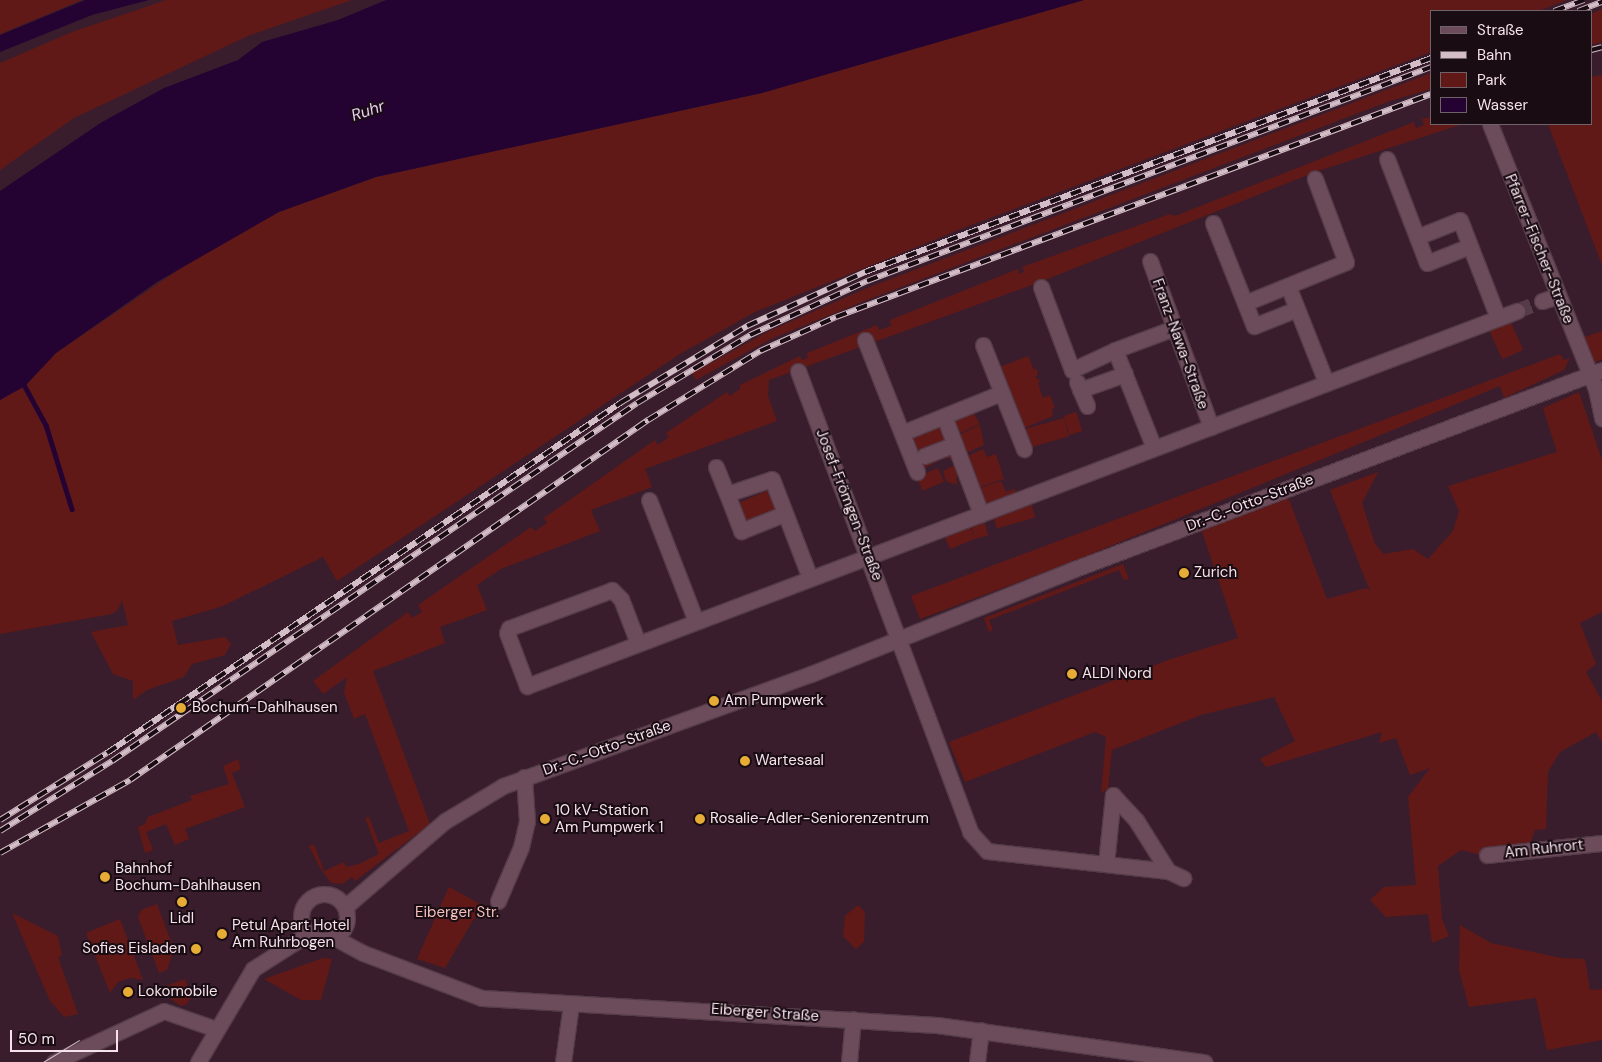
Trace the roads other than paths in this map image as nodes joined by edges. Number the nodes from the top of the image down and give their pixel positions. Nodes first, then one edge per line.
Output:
1 (1490, 125) edge
2 (1387, 159) dead end
3 (1315, 179) dead end
4 (1213, 223) dead end
5 (1417, 237) junction
6 (1470, 246) junction
7 (1150, 261) dead end
8 (1288, 286) junction
9 (1042, 288) dead end
10 (1245, 303) junction
11 (1297, 309) junction
12 (1517, 311) tunnel mouth
13 (1498, 318) junction
14 (1174, 328) junction
15 (865, 340) dead end
16 (983, 345) dead end
17 (1116, 350) junction
18 (1072, 370) junction
19 (798, 371) dead end
20 (1596, 372) edge
21 (1125, 374) junction
22 (1326, 382) junction
23 (1080, 390) junction
24 (1001, 393) junction
25 (1087, 406) dead end
26 (944, 416) junction
27 (1602, 418) edge
28 (1211, 427) junction
29 (902, 433) junction
30 (955, 444) junction
31 (1024, 448) dead end
32 (1154, 448) junction
33 (924, 456) dead end
34 (716, 467) dead end
35 (917, 472) dead end
36 (727, 494) junction
37 (649, 500) dead end
38 (784, 514) junction
39 (980, 514) junction
40 (869, 556) junction
41 (810, 578) junction
42 (696, 621) junction
43 (898, 639) junction
44 (638, 643) junction
45 (524, 778) junction
46 (1602, 843) edge
47 (1487, 855) dead end
48 (1106, 864) junction
49 (1168, 871) junction
50 (1183, 878) dead end
51 (498, 901) dead end
52 (345, 906) junction
53 (308, 934) junction
54 (335, 938) junction
55 (571, 1004) junction
56 (853, 1019) junction
57 (216, 1028) junction
58 (982, 1030) junction
59 (1122, 1057) edge
60 (54, 1062) edge
61 (198, 1062) edge
62 (562, 1062) edge
63 (849, 1062) edge
64 (977, 1062) edge
65 (1204, 1062) edge

1 - 20 street, Pfarrer-Fischer-Straße
2 - 5 street
3 - 8 street
4 - 10 street
5 - 6 street
5 - 6 street
6 - 13 street
7 - 14 street, Franz-Nawa-Straße
8 - 10 street
8 - 11 street
9 - 18 street
10 - 11 street
11 - 22 street
12 - 13 street
13 - 22 street
14 - 17 street
14 - 28 street, Franz-Nawa-Straße
15 - 29 street
16 - 24 street
17 - 18 street
17 - 21 street
18 - 23 street
19 - 40 street, Josef-Frömgen-Straße
20 - 27 street
20 - 43 street, Dr.-C.-Otto-Straße
21 - 23 street
21 - 32 street
22 - 28 street
23 - 25 street
24 - 26 street
24 - 31 street
26 - 29 street
26 - 30 street
28 - 32 street
29 - 35 street
30 - 33 street
30 - 39 street
32 - 39 street
34 - 36 street
36 - 38 street
36 - 38 street
37 - 42 street
38 - 41 street
39 - 40 street
40 - 41 street
40 - 43 street, Josef-Frömgen-Straße
41 - 42 street
42 - 44 street
43 - 45 street, Dr.-C.-Otto-Straße
43 - 48 street
44 - 44 street
45 - 51 street
45 - 52 street, Dr.-C.-Otto-Straße
46 - 47 street, Am Ruhrort
48 - 49 street
48 - 49 street
49 - 50 street
52 - 53 street
52 - 54 street
53 - 54 street
53 - 57 street
54 - 55 street, Eiberger Straße
55 - 56 street, Eiberger Straße
55 - 62 street
56 - 58 street, Eiberger Straße
56 - 63 street
57 - 60 street
57 - 61 street
58 - 59 street, Eiberger Straße
58 - 64 street
59 - 65 street, Eiberger Straße

